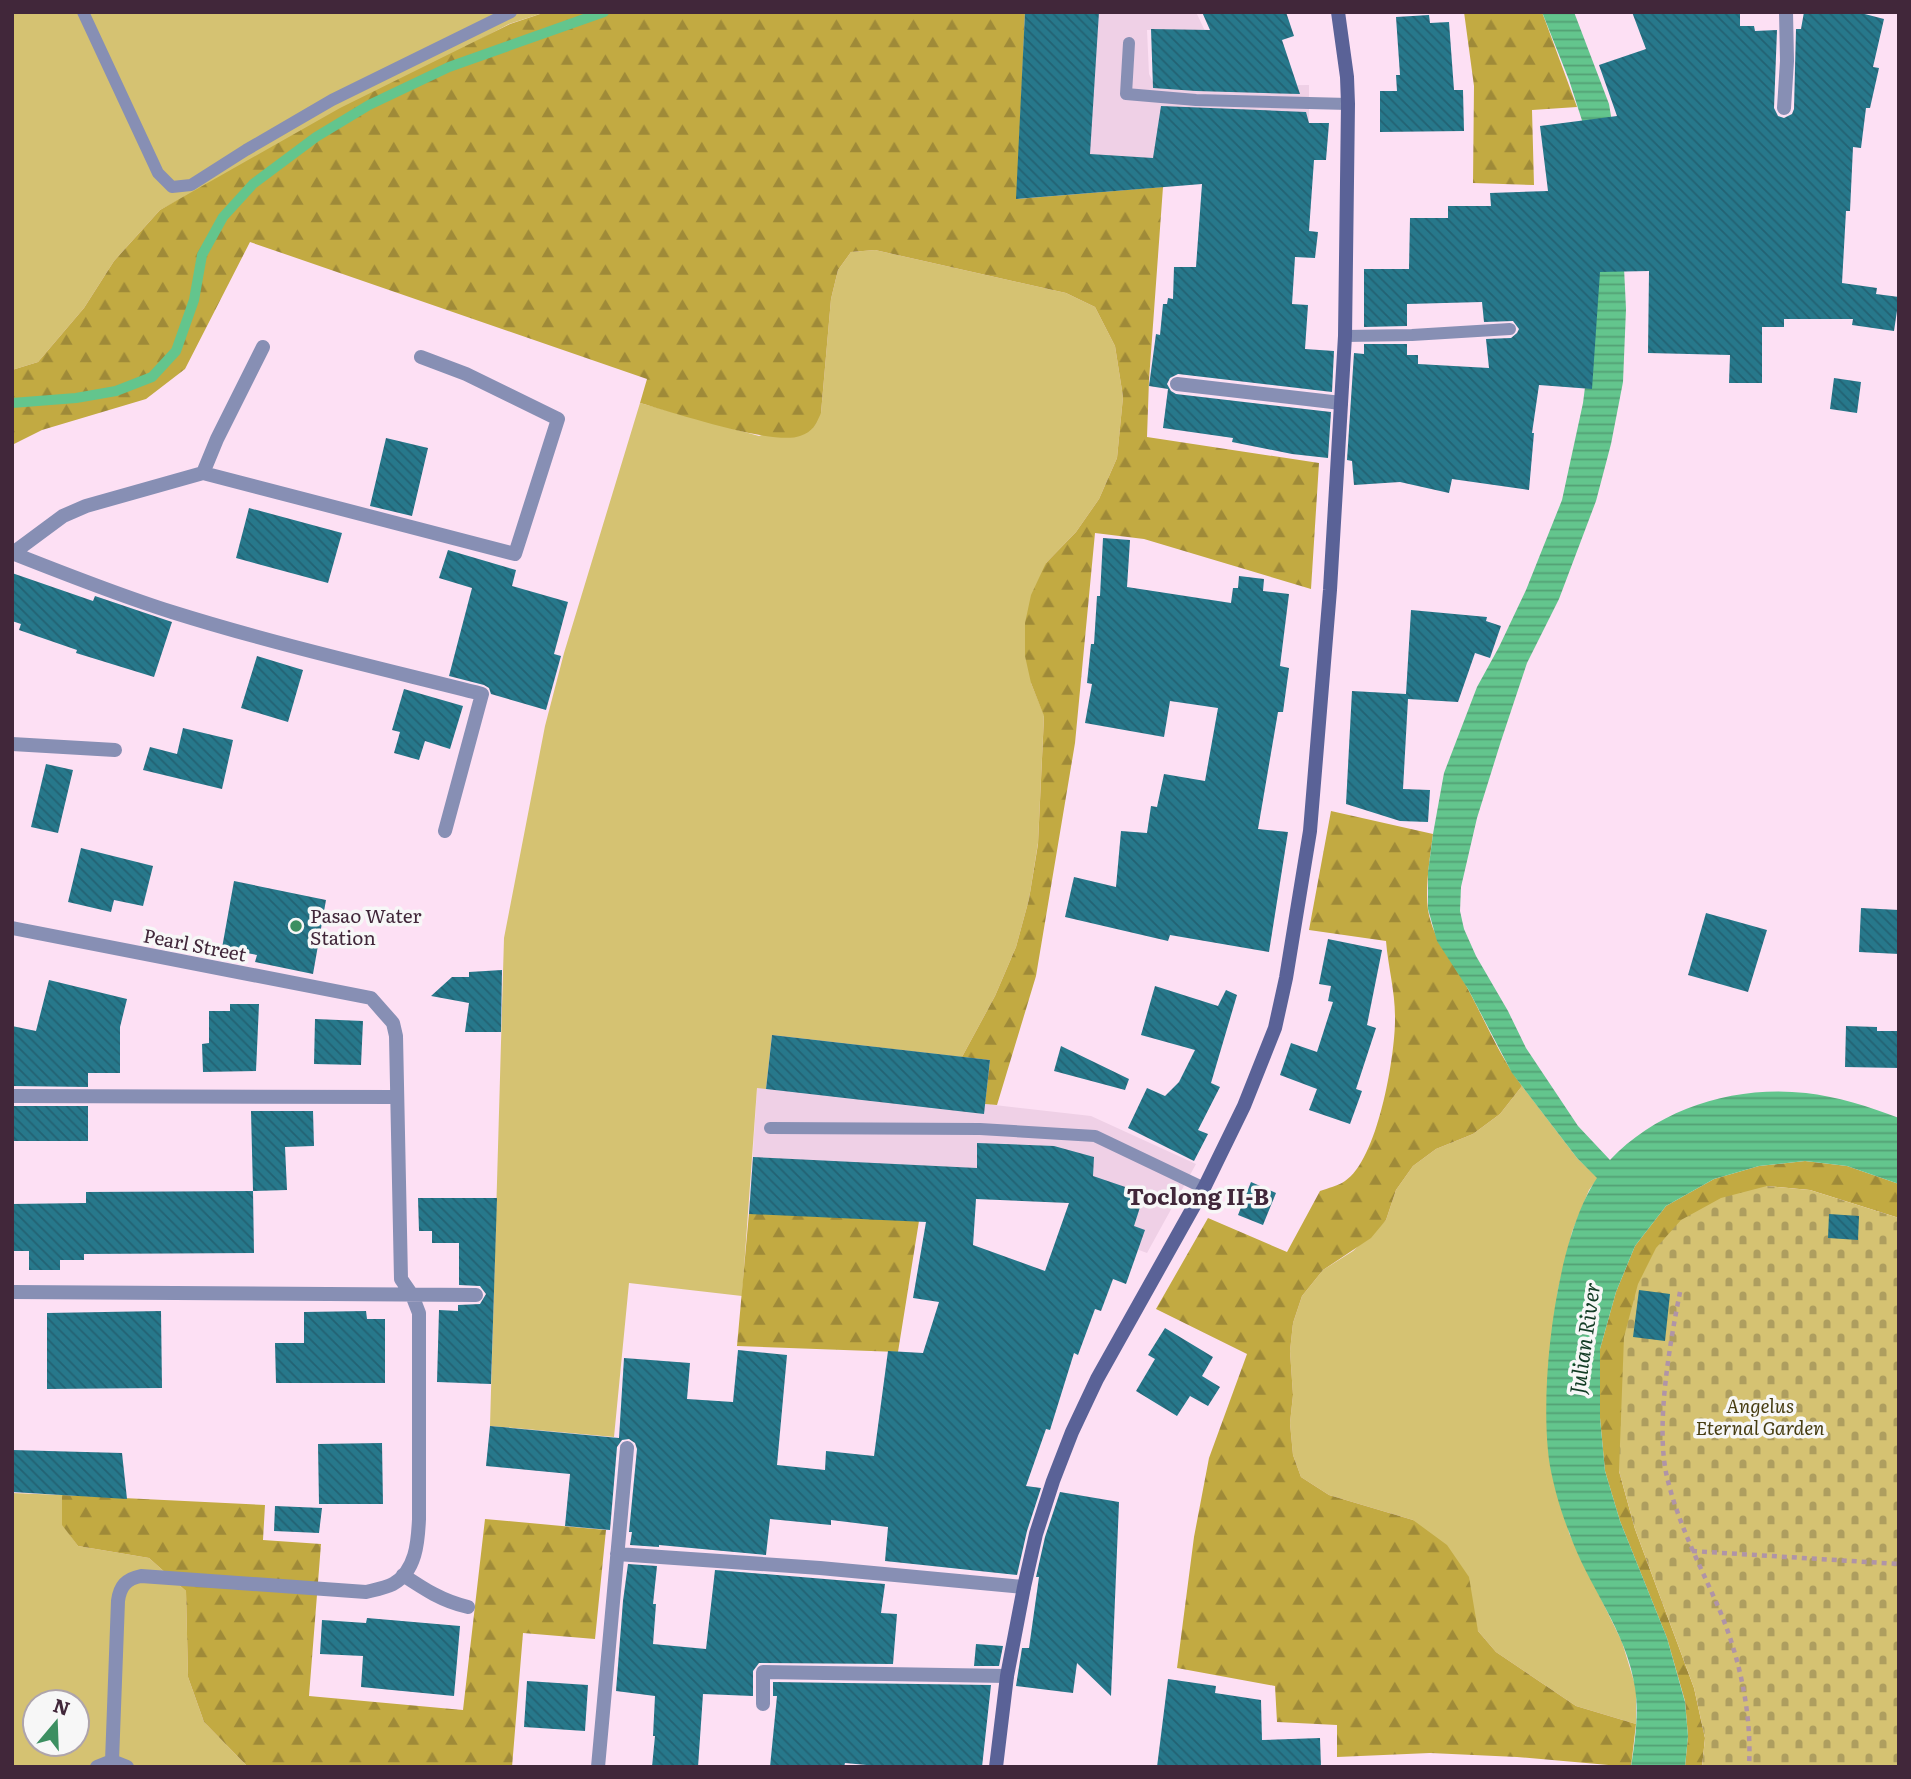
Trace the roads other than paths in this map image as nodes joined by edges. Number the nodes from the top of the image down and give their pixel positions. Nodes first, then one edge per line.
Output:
1 (83, 12) edge
2 (511, 12) edge
3 (1338, 12) edge
4 (1786, 12) edge
5 (1129, 44) dead end
6 (1348, 104) junction
7 (1784, 108) dead end
8 (1510, 329) dead end
9 (1345, 336) junction
10 (263, 347) dead end
11 (421, 357) dead end
12 (1177, 384) dead end
13 (1341, 403) junction
14 (203, 473) junction
15 (13, 553) edge
16 (12, 744) edge
17 (115, 750) dead end
18 (445, 831) dead end
19 (12, 928) edge
20 (12, 1096) edge
21 (397, 1097) junction
22 (770, 1128) dead end
23 (1204, 1188) junction
24 (12, 1292) edge
25 (412, 1295) junction
26 (476, 1295) dead end
27 (627, 1448) dead end
28 (617, 1554) junction
29 (403, 1575) junction
30 (1024, 1587) junction
31 (468, 1607) dead end
32 (1007, 1676) junction
33 (762, 1704) dead end
34 (112, 1761) junction
35 (97, 1767) edge
36 (127, 1767) edge
37 (598, 1767) edge
38 (996, 1767) edge

1 - 2 lane
3 - 6 street
4 - 7 street
5 - 6 lane
6 - 9 street
8 - 9 lane
9 - 13 street
10 - 14 street
11 - 14 street
12 - 13 street
13 - 23 street
14 - 15 street
15 - 18 street
16 - 17 street
19 - 21 street, Pearl Street
20 - 21 street
21 - 25 street
22 - 23 lane
23 - 30 street
24 - 25 street
25 - 26 street
25 - 29 street
27 - 28 street
28 - 30 street
28 - 37 street
29 - 31 street
29 - 34 street
30 - 32 street
32 - 33 street
32 - 38 street
34 - 35 street
34 - 36 street

